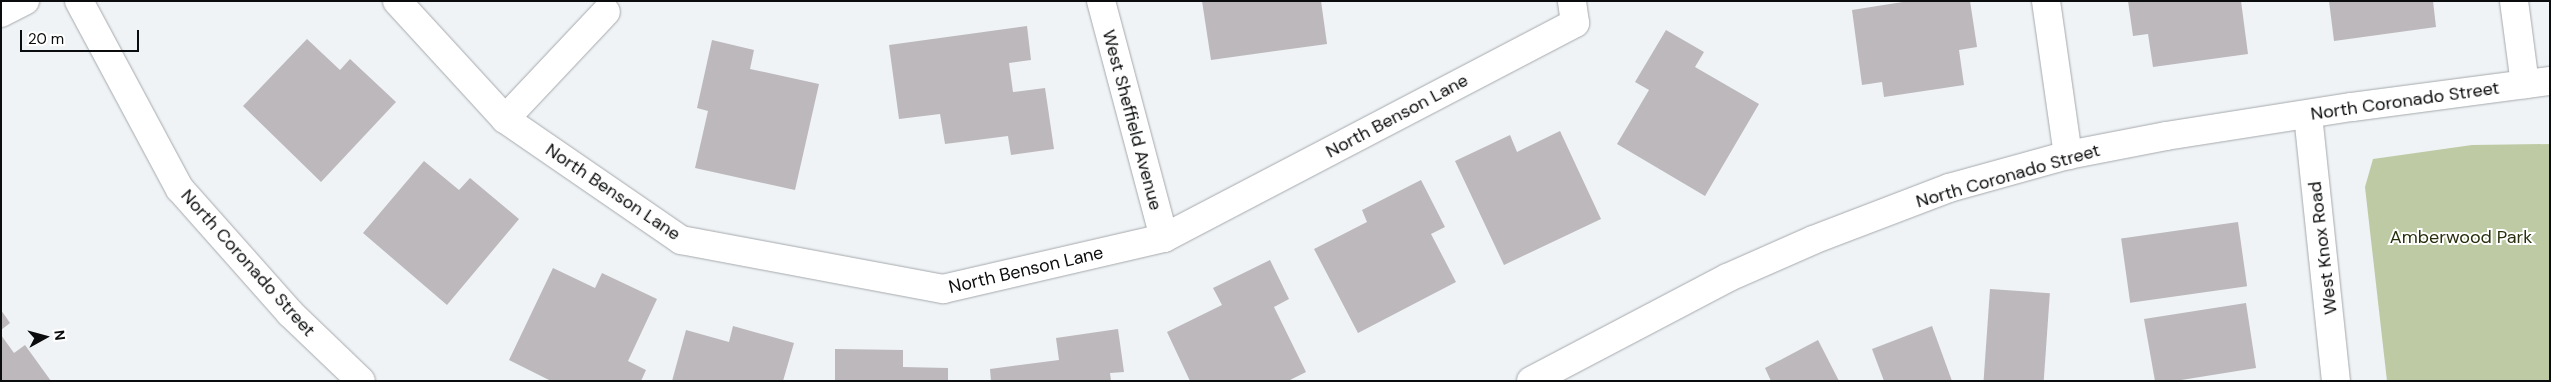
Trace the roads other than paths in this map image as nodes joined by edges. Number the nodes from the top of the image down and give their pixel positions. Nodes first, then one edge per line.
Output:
1 (25, 1) edge
2 (79, 1) edge
3 (397, 1) edge
4 (1101, 1) edge
5 (2046, 1) edge
6 (2514, 1) edge
7 (1, 12) edge
8 (606, 12) dead end
9 (1574, 12) edge
10 (2537, 83) edge
11 (2308, 115) junction
12 (505, 119) junction
13 (2068, 155) junction
14 (1164, 238) junction
15 (360, 381) edge
16 (1531, 381) edge
17 (2336, 381) edge

1 - 7 street
2 - 15 street, North Coronado Street
3 - 12 street, North Benson Lane
4 - 14 street, West Sheffield Avenue
5 - 13 street
6 - 10 street
8 - 12 street
9 - 14 street, North Benson Lane
10 - 11 street, North Coronado Street
11 - 13 street, North Coronado Street
11 - 17 street, West Knox Road
12 - 14 street, North Benson Lane
13 - 16 street, North Coronado Street

